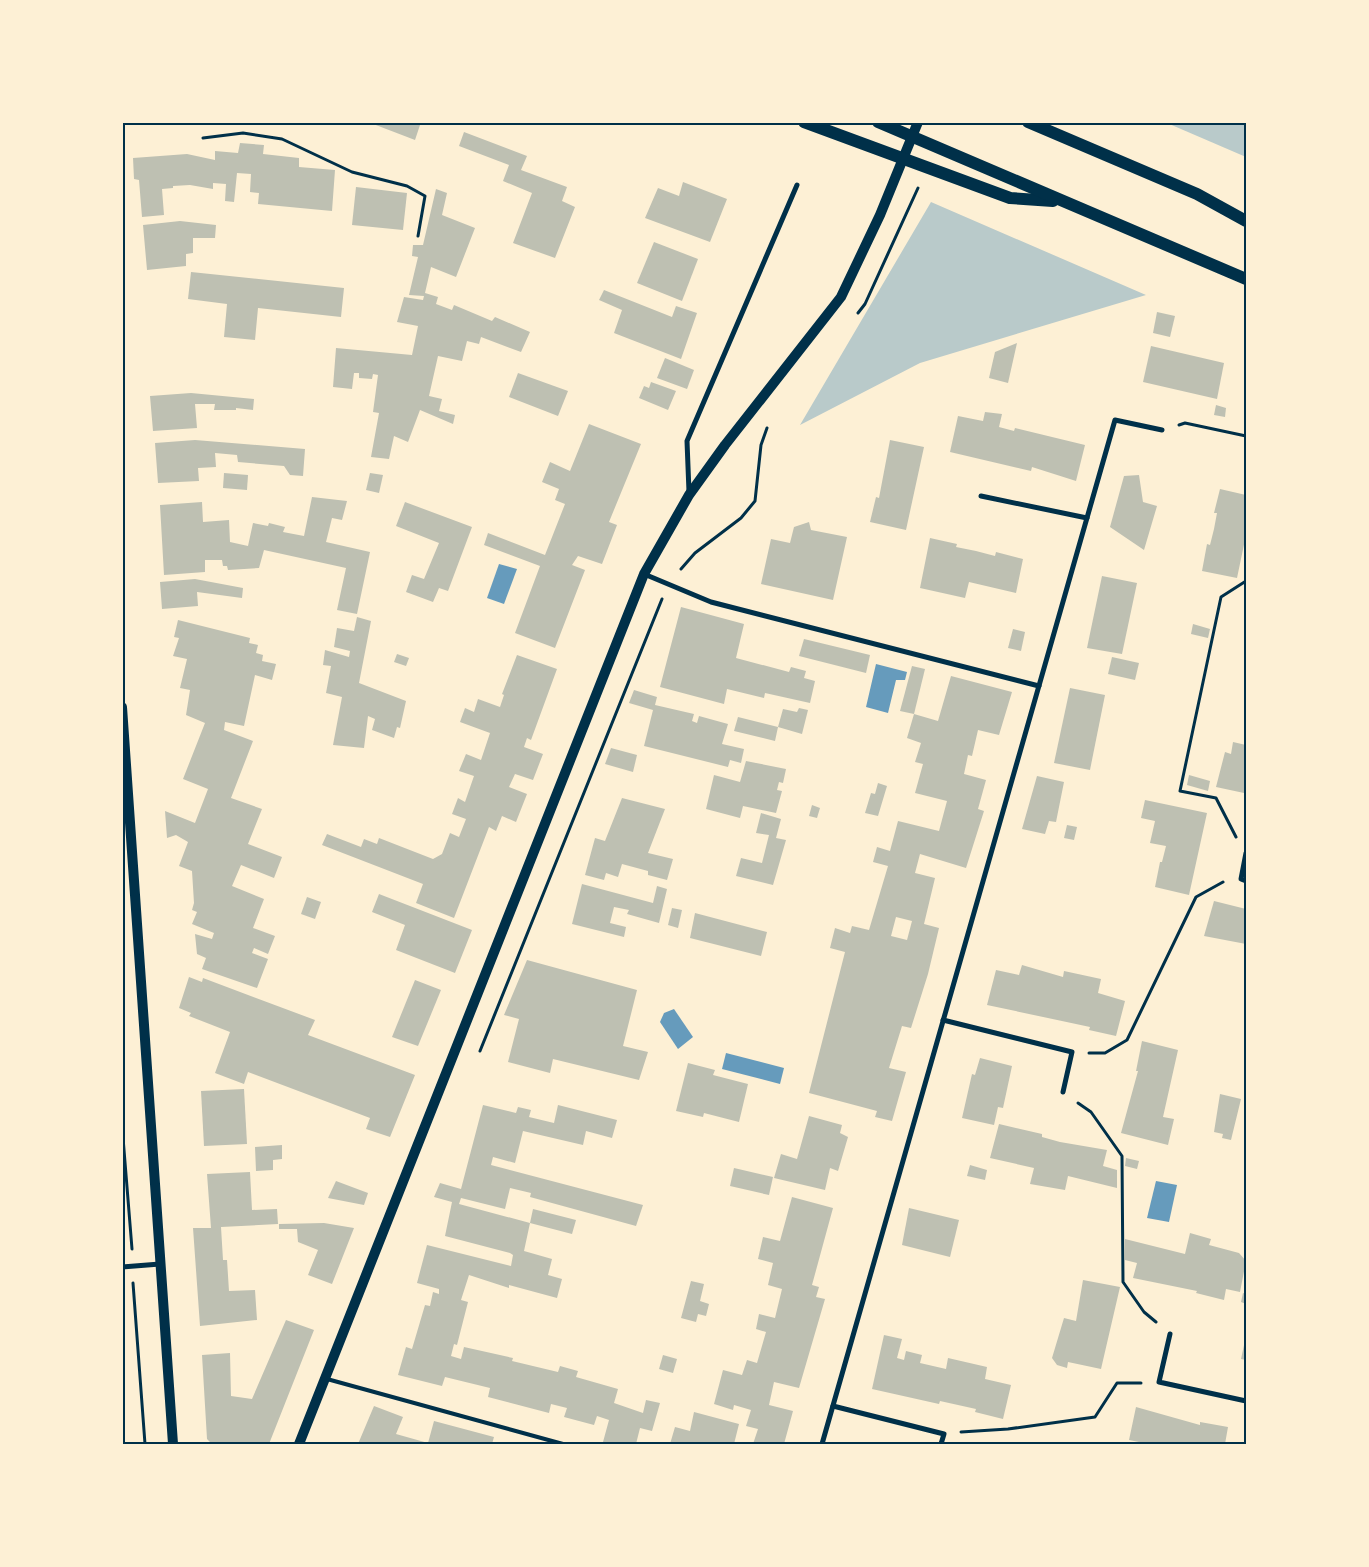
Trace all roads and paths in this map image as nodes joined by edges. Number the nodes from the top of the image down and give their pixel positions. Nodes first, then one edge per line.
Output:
1 (804, 122) edge
2 (878, 122) edge
3 (918, 122) edge
4 (1028, 122) edge
5 (203, 138) dead end
6 (797, 185) dead end
7 (1063, 201) junction
8 (1246, 221) edge
9 (902, 225) dead end
10 (418, 236) dead end
11 (1246, 279) edge
12 (853, 320) dead end
13 (773, 420) dead end
14 (1162, 430) joint
15 (1246, 436) edge
16 (689, 494) junction
17 (981, 496) dead end
18 (1087, 518) junction
19 (644, 574) junction
20 (1246, 581) edge
21 (668, 584) junction
22 (1039, 686) junction
23 (122, 707) edge
24 (1237, 839) dead end
25 (1246, 853) edge
26 (1244, 880) edge
27 (943, 1020) junction
28 (1072, 1052) junction
29 (479, 1053) dead end
30 (1063, 1092) joint
31 (160, 1264) junction
32 (122, 1267) edge
33 (1170, 1334) joint
34 (326, 1379) junction
35 (1159, 1382) junction
36 (1246, 1401) edge
37 (833, 1406) junction
38 (172, 1422) junction
39 (944, 1434) junction
40 (172, 1444) edge
41 (180, 1444) edge
42 (299, 1444) edge
43 (563, 1444) edge
44 (822, 1444) edge
45 (941, 1444) edge

1 - 7 main road
2 - 7 main road
3 - 16 main road
4 - 8 main road
5 - 10 path
6 - 16 street
7 - 11 main road
9 - 12 path
13 - 21 path
14 - 15 path
14 - 18 street
16 - 19 main road
17 - 18 street
18 - 22 street
19 - 21 street
19 - 34 main road
20 - 24 path
21 - 22 street
21 - 29 path
22 - 27 street
23 - 31 main road
25 - 26 street
26 - 28 path
27 - 28 street
27 - 37 street
28 - 30 street
30 - 33 path
31 - 32 street
31 - 38 main road
33 - 35 street
34 - 42 main road
34 - 43 lane
35 - 36 street
35 - 39 path
37 - 39 street
37 - 44 street
38 - 40 main road
38 - 41 main road
39 - 45 street

